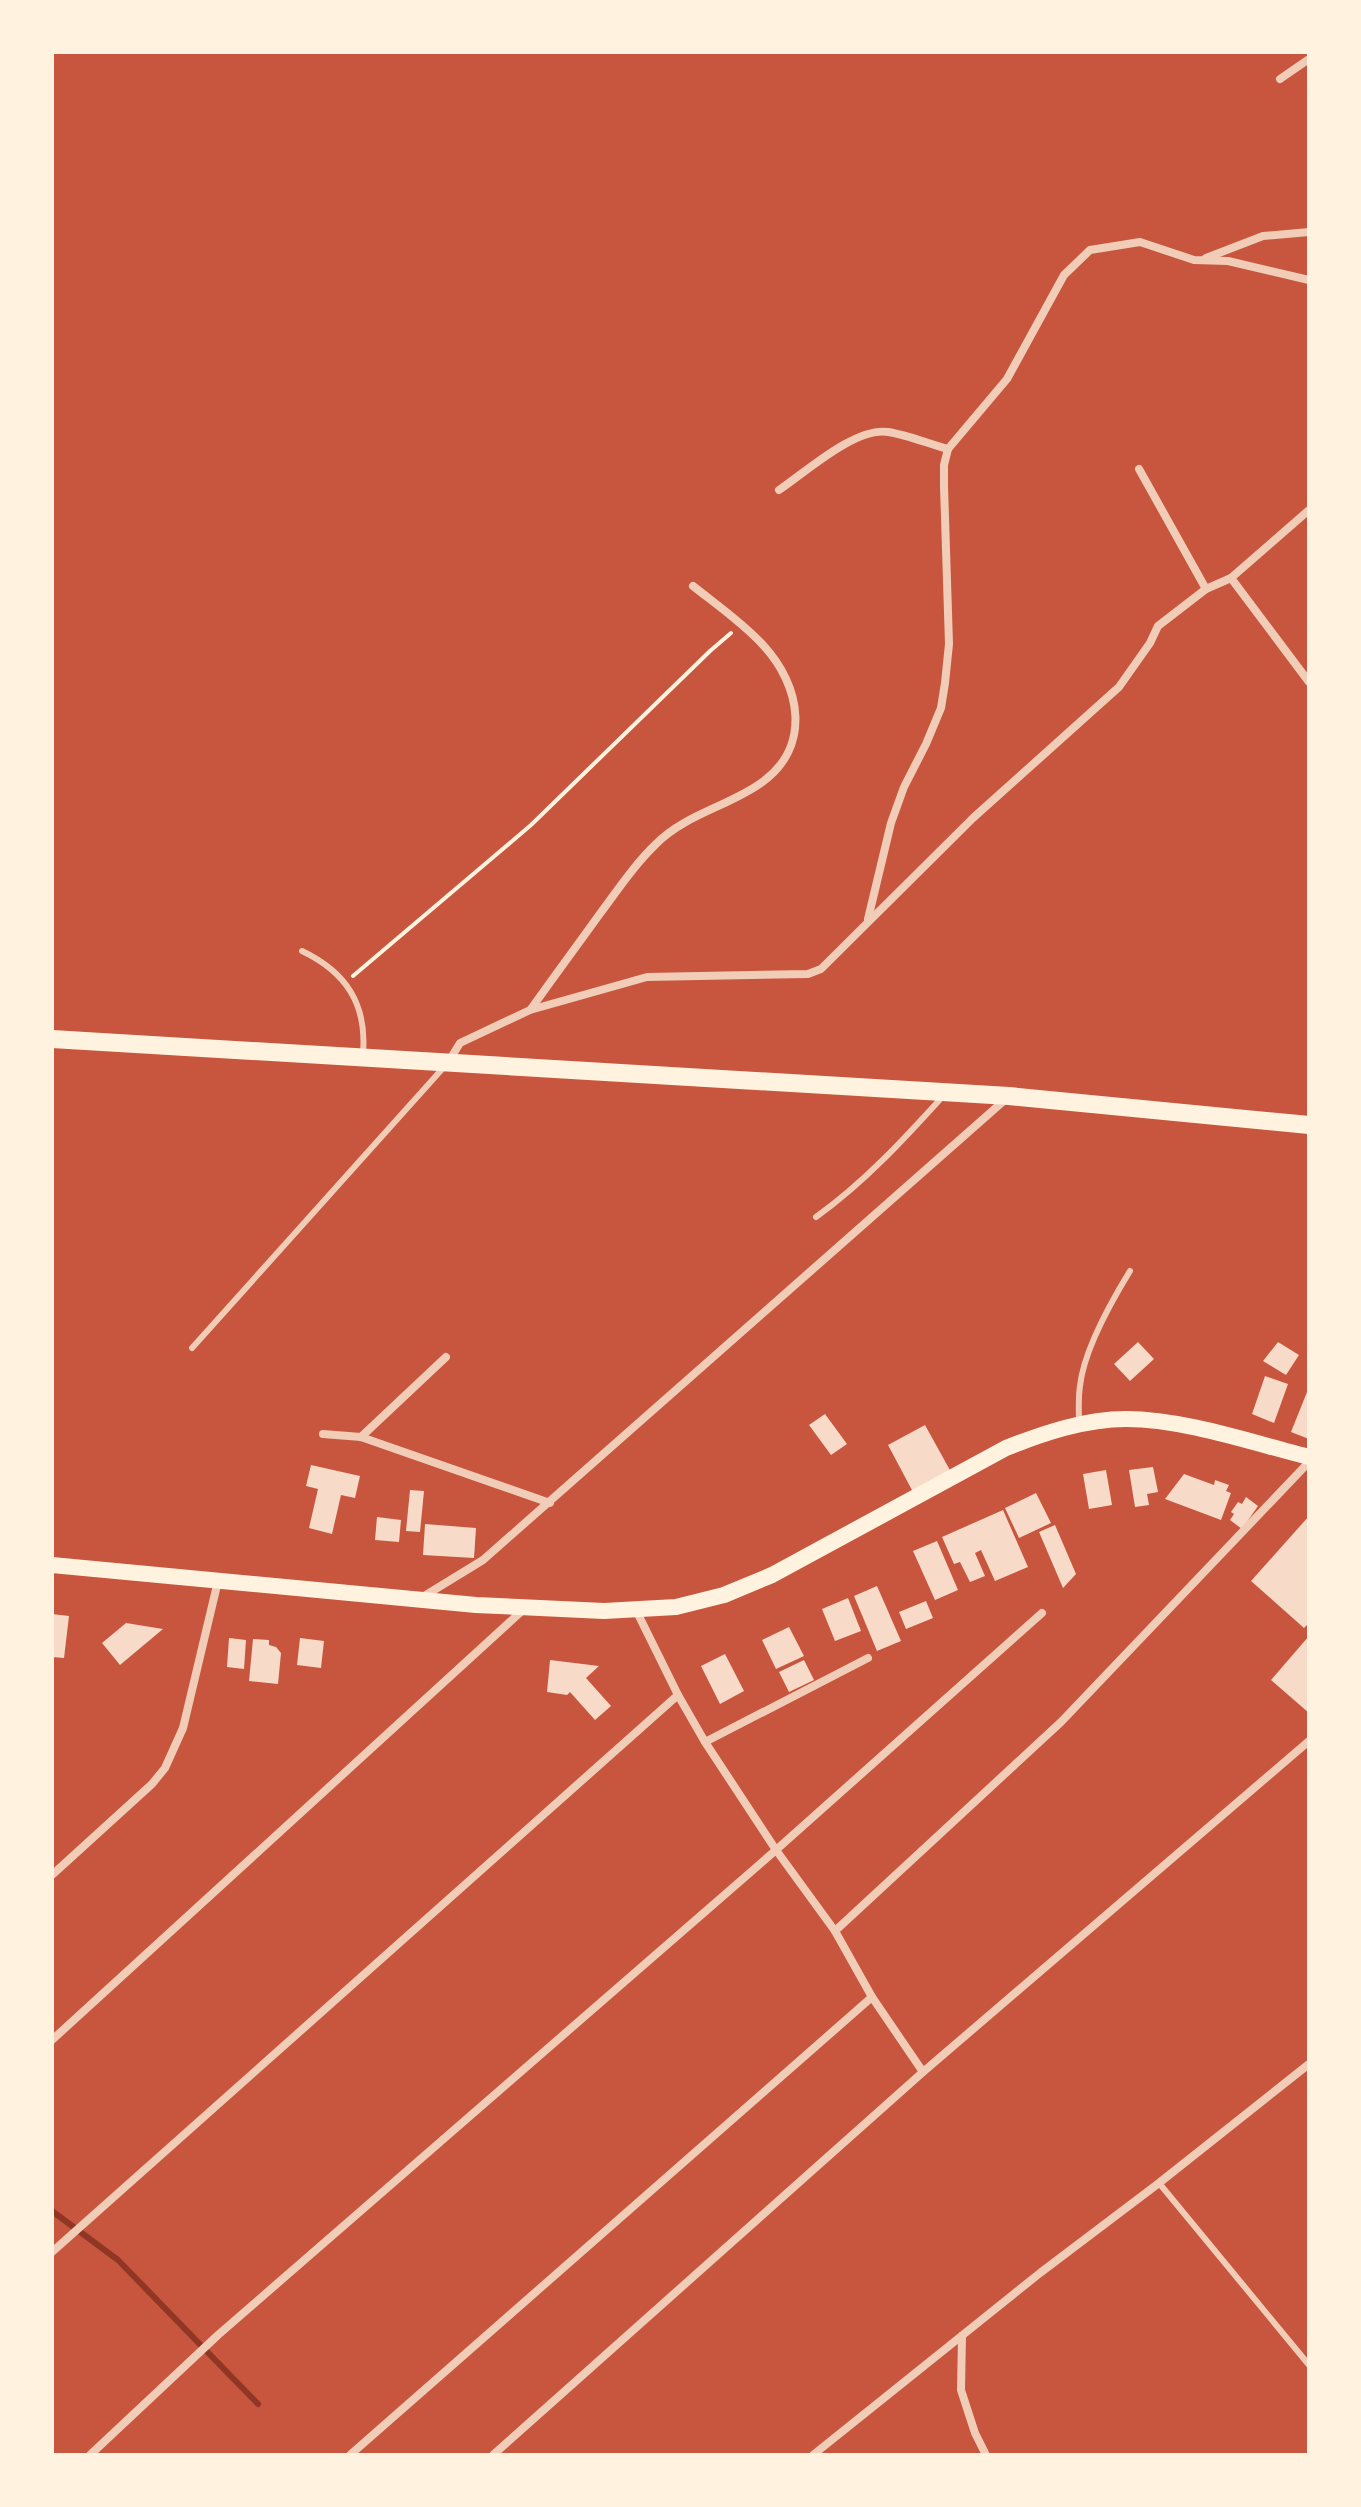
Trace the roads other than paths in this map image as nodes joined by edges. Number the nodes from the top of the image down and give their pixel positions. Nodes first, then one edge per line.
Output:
1 (1309, 59) edge
2 (1280, 79) dead end
3 (1309, 232) edge
4 (1201, 260) junction
5 (1309, 280) edge
6 (948, 449) junction
7 (1139, 469) dead end
8 (779, 490) dead end
9 (1309, 510) edge
10 (1231, 578) junction
11 (693, 586) dead end
12 (1206, 589) junction
13 (1309, 682) edge
14 (868, 921) junction
15 (302, 951) dead end
16 (530, 1010) junction
17 (54, 1038) edge
18 (362, 1057) junction
19 (449, 1062) junction
20 (946, 1092) junction
21 (1009, 1096) junction
22 (1309, 1125) edge
23 (816, 1217) dead end
24 (1130, 1271) dead end
25 (192, 1348) dead end
26 (446, 1357) dead end
27 (1079, 1425) junction
28 (323, 1434) dead end
29 (361, 1437) junction
30 (1309, 1460) edge
31 (550, 1503) junction
32 (52, 1565) edge
33 (218, 1581) junction
34 (417, 1600) junction
35 (525, 1608) junction
36 (636, 1610) junction
37 (1042, 1613) dead end
38 (868, 1658) dead end
39 (678, 1695) junction
40 (1309, 1741) edge
41 (705, 1742) junction
42 (776, 1850) junction
43 (52, 1875) edge
44 (835, 1931) junction
45 (872, 1997) junction
46 (52, 2040) edge
47 (1309, 2064) edge
48 (923, 2072) junction
49 (1159, 2183) junction
50 (52, 2252) edge
51 (962, 2336) junction
52 (1309, 2365) edge
53 (90, 2455) edge
54 (350, 2455) edge
55 (493, 2455) edge
56 (813, 2455) edge
57 (986, 2455) edge

1 - 2 street
3 - 4 street
4 - 5 street
4 - 6 street
6 - 8 street
6 - 14 street
7 - 12 street
9 - 10 street
10 - 12 street
10 - 13 street
11 - 16 street
12 - 14 street
14 - 16 street
15 - 18 lane
16 - 19 street
17 - 18 highway
18 - 19 highway
19 - 20 highway
19 - 25 lane
20 - 21 highway
20 - 23 lane
21 - 22 highway
21 - 31 street
24 - 27 lane
26 - 29 street
27 - 30 main road
27 - 36 main road
28 - 29 street
29 - 31 street
30 - 44 street
31 - 34 street
32 - 33 main road
33 - 34 main road
33 - 43 street
34 - 35 main road
35 - 36 main road
35 - 46 street
36 - 39 street
37 - 42 street
38 - 41 street
39 - 41 street
39 - 50 street
40 - 48 street
41 - 42 street
42 - 44 street
42 - 53 street
44 - 45 street
45 - 48 street
45 - 54 street
47 - 49 street
48 - 55 street
49 - 51 street
49 - 52 lane
51 - 56 street
51 - 57 street

